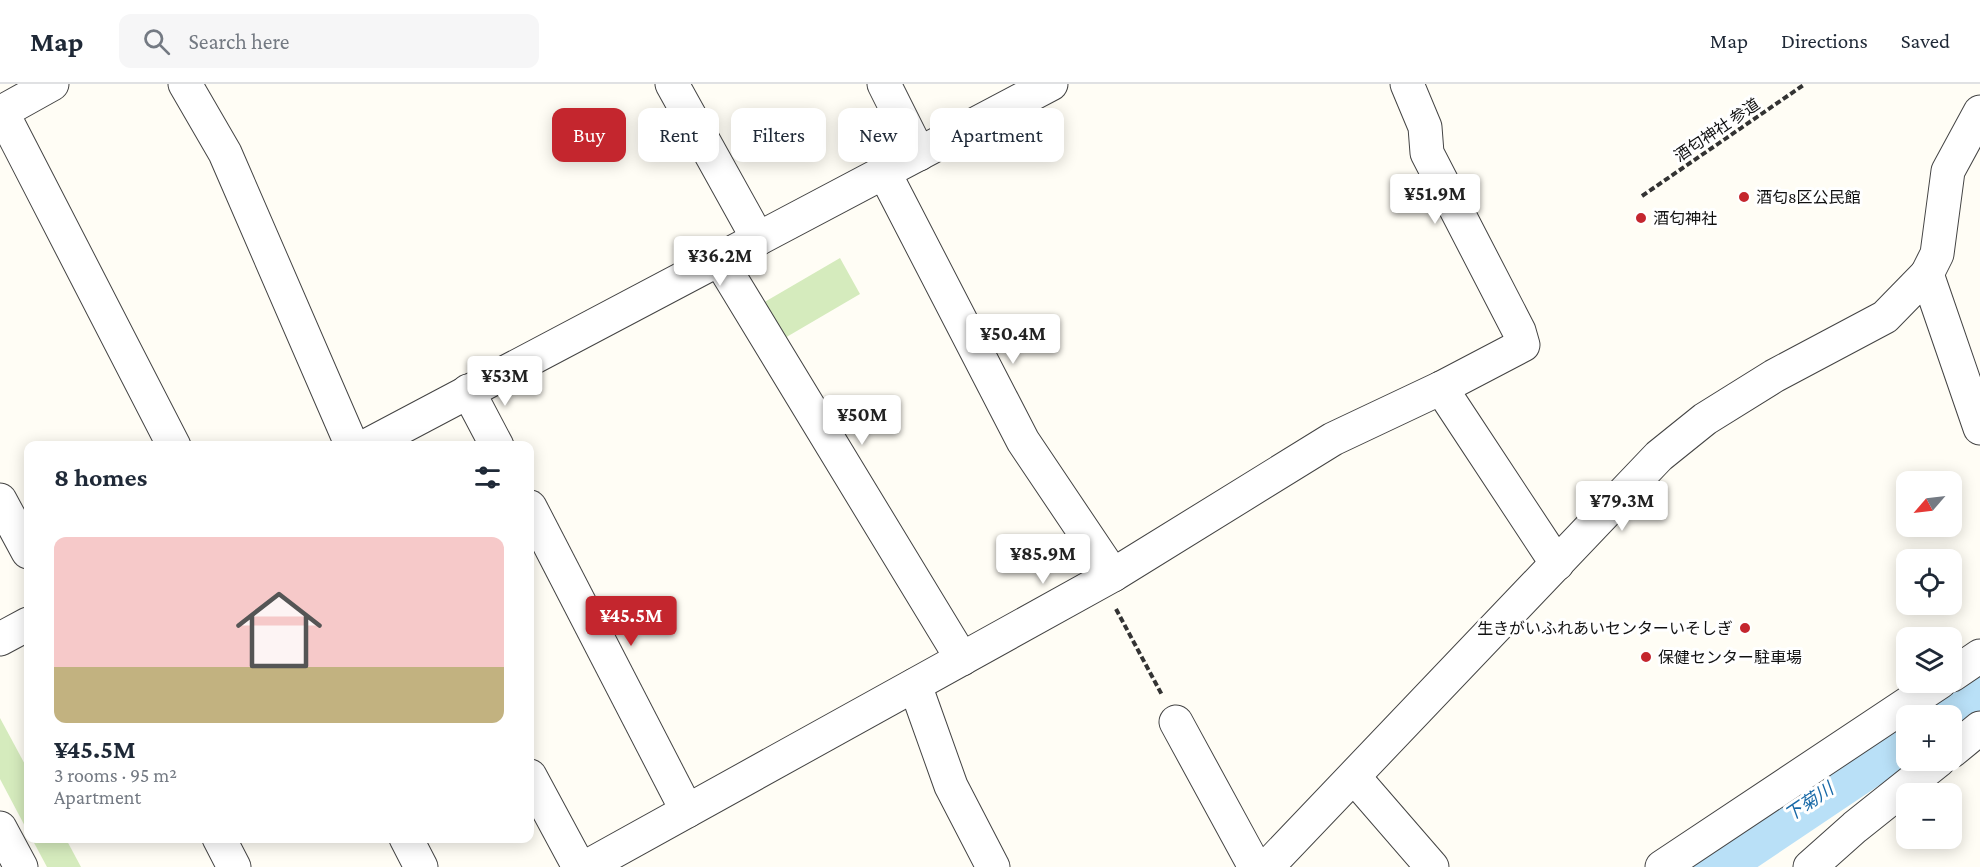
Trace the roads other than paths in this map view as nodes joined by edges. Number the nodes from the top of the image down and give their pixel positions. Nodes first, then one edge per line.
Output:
1 (52, 84) edge
2 (185, 84) edge
3 (672, 84) edge
4 (884, 84) edge
5 (1051, 84) edge
6 (1407, 84) edge
7 (1, 112) edge
8 (1980, 112) edge
9 (919, 154) junction
10 (884, 172) junction
11 (758, 238) junction
12 (719, 259) junction
13 (1927, 274) junction
14 (1442, 388) junction
15 (468, 392) junction
16 (1980, 428) edge
17 (171, 441) edge
18 (350, 441) edge
19 (375, 441) edge
20 (494, 441) edge
21 (0, 500) edge
22 (534, 515) edge
23 (24, 545) edge
24 (1557, 564) junction
25 (1107, 578) junction
26 (24, 626) edge
27 (0, 639) edge
28 (1980, 656) edge
29 (962, 659) junction
30 (1962, 668) edge
31 (915, 685) junction
32 (1923, 693) edge
33 (1176, 722) road end
34 (1980, 728) edge
35 (1962, 743) edge
36 (1925, 771) edge
37 (1354, 777) junction
38 (534, 783) edge
39 (687, 811) junction
40 (0, 828) edge
41 (222, 843) edge
42 (409, 843) edge
43 (21, 867) edge
44 (234, 867) edge
45 (421, 867) edge
46 (579, 867) edge
47 (586, 867) edge
48 (993, 867) edge
49 (1256, 867) edge
50 (1267, 867) edge
51 (1432, 867) edge
52 (1662, 867) edge
53 (1810, 867) edge

1 - 7 street
2 - 18 street
3 - 11 street
4 - 9 street
5 - 9 street
6 - 14 street
7 - 17 street
8 - 13 street
9 - 10 street
10 - 11 street
10 - 25 street
11 - 12 street
12 - 15 street
12 - 29 street
13 - 16 street
13 - 24 street
14 - 24 street
14 - 25 street
15 - 19 street
15 - 20 street
21 - 23 street
22 - 39 street
24 - 37 street
25 - 29 street
26 - 27 street
28 - 30 street
29 - 31 street
31 - 39 street
31 - 48 street
32 - 52 street
33 - 49 street
34 - 35 street
36 - 53 street
37 - 50 street
37 - 51 street
38 - 46 street
39 - 47 street
40 - 43 street
41 - 44 street
42 - 45 street

